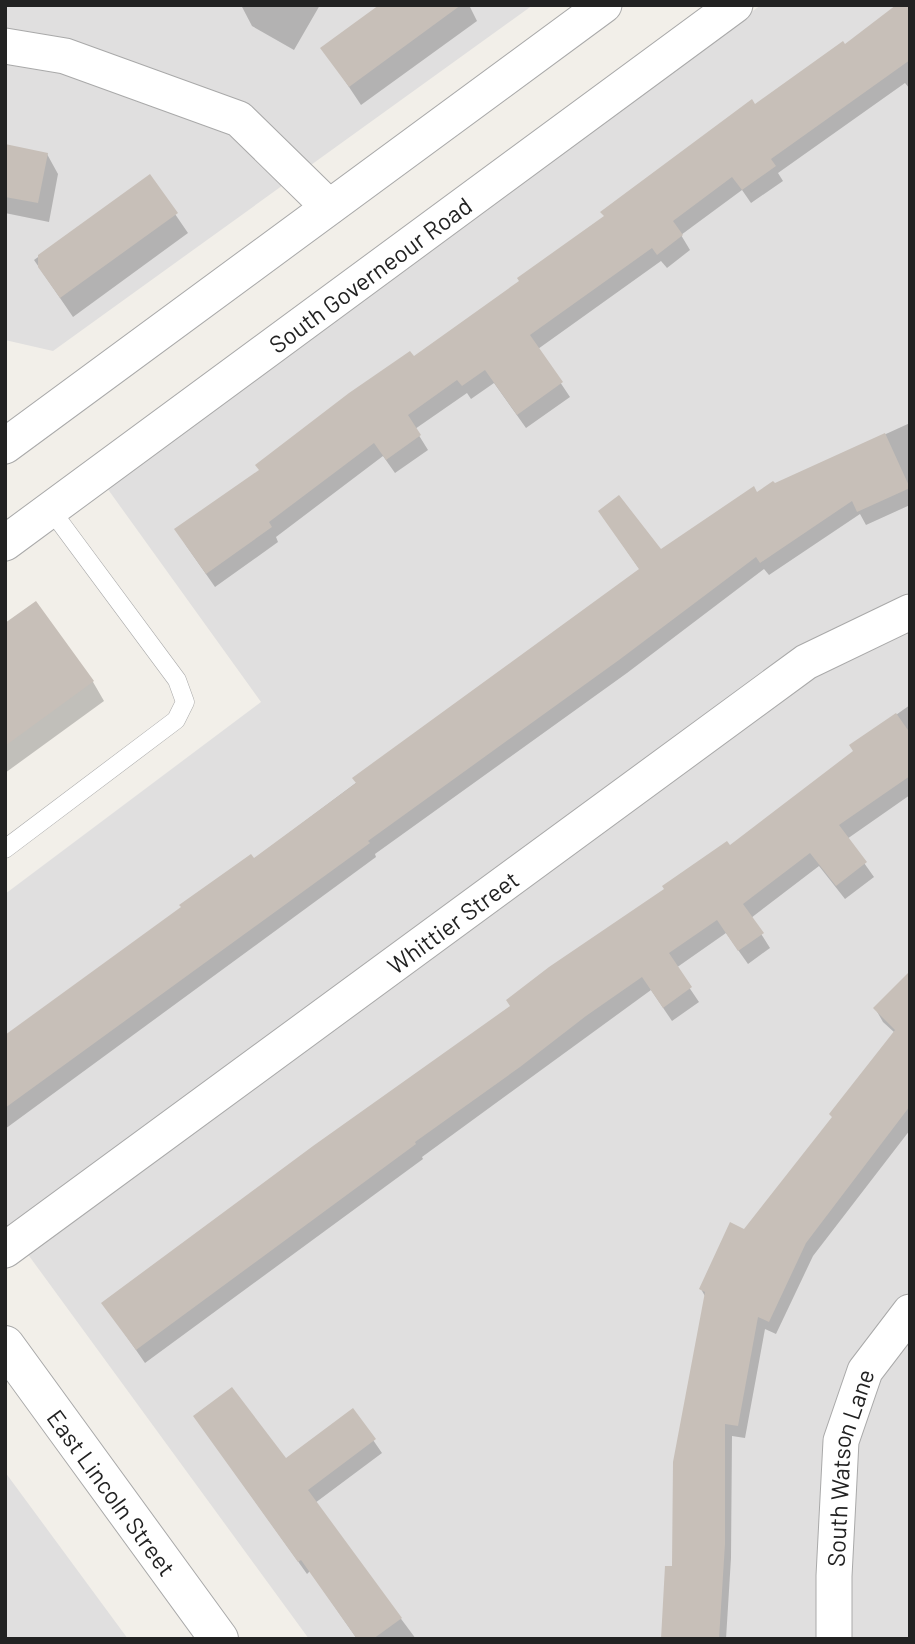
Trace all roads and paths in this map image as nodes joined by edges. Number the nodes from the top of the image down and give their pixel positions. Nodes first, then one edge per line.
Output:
1 (604, 5) edge
2 (735, 5) edge
3 (5, 46) edge
4 (329, 207) junction
5 (5, 446) edge
6 (51, 510) junction
7 (5, 543) edge
8 (910, 612) edge
9 (5, 849) edge
10 (5, 1250) edge
11 (910, 1312) edge
12 (5, 1345) edge
13 (219, 1639) edge
14 (834, 1639) edge

1 - 4 street
2 - 6 street, South Governeour Road
3 - 4 street
4 - 5 street
6 - 7 street, South Governeour Road
6 - 9 lane
8 - 10 street, Whittier Street
11 - 14 street, South Watson Lane
12 - 13 street, East Lincoln Street

